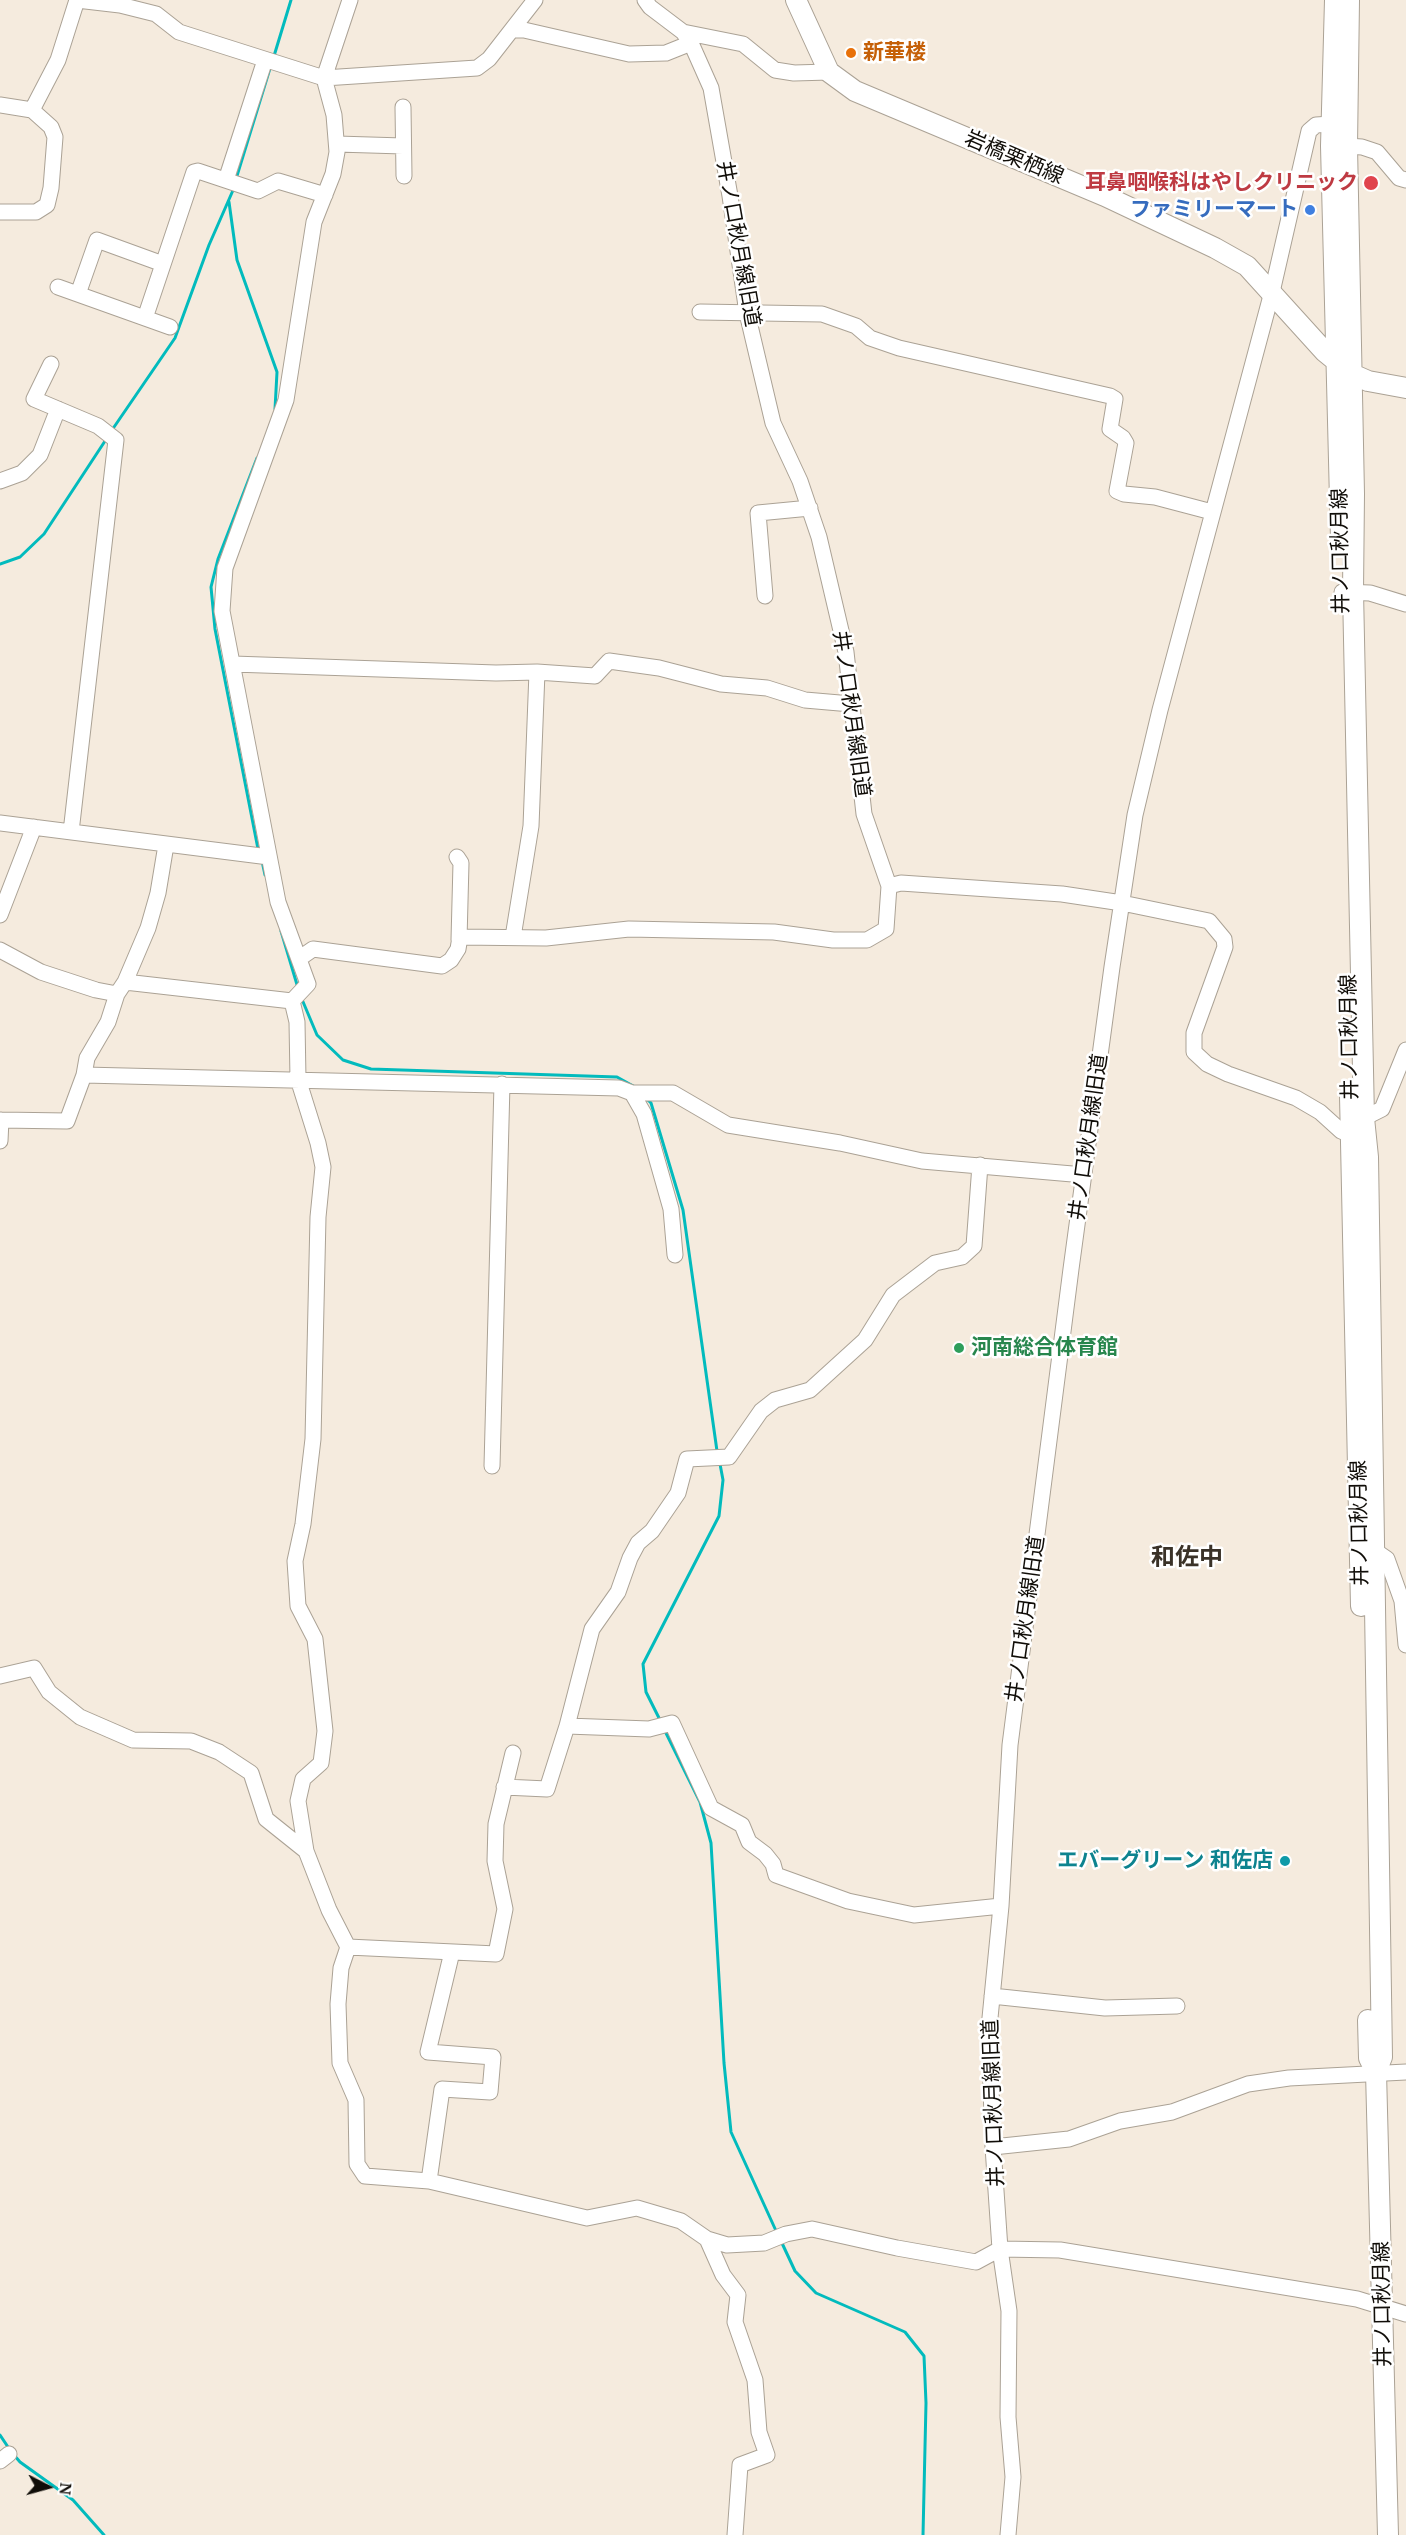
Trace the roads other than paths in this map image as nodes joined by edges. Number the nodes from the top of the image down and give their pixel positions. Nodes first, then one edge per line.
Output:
1 (350, 0) edge
2 (535, 0) edge
3 (645, 0) edge
4 (796, 0) edge
5 (1335, 0) edge
6 (1349, 0) edge
7 (513, 30) junction
8 (687, 37) junction
9 (265, 60) junction
10 (829, 72) junction
11 (324, 78) junction
12 (0, 105) edge
13 (403, 107) dead end
14 (32, 110) junction
15 (1331, 124) junction
16 (337, 144) junction
17 (403, 146) junction
18 (1347, 146) junction
19 (404, 176) dead end
20 (226, 180) junction
21 (1406, 180) edge
22 (325, 195) junction
23 (0, 212) edge
24 (163, 264) junction
25 (58, 287) dead end
26 (1272, 292) junction
27 (78, 294) junction
28 (700, 312) dead end
29 (747, 313) junction
30 (146, 318) junction
31 (170, 327) dead end
32 (51, 364) dead end
33 (1345, 368) junction
34 (1406, 388) edge
35 (58, 409) junction
36 (0, 481) edge
37 (810, 508) junction
38 (1212, 512) junction
39 (1348, 592) junction
40 (765, 596) dead end
41 (1406, 604) edge
42 (233, 664) junction
43 (537, 672) junction
44 (851, 704) junction
45 (0, 823) edge
46 (34, 827) junction
47 (71, 832) junction
48 (166, 845) junction
49 (269, 857) junction
50 (457, 857) dead end
51 (889, 886) junction
52 (1122, 903) junction
53 (0, 915) edge
54 (513, 937) junction
55 (459, 940) junction
56 (0, 950) edge
57 (300, 958) junction
58 (121, 988) junction
59 (293, 1000) junction
60 (1406, 1050) edge
61 (84, 1075) junction
62 (298, 1079) junction
63 (502, 1084) junction
64 (632, 1093) junction
65 (1364, 1118) junction
66 (0, 1120) edge
67 (1358, 1138) junction
68 (0, 1141) edge
69 (980, 1164) junction
70 (1084, 1175) junction
71 (675, 1255) dead end
72 (492, 1466) dead end
73 (1367, 1551) junction
74 (1406, 1645) edge
75 (0, 1676) edge
76 (567, 1726) junction
77 (513, 1753) dead end
78 (504, 1787) junction
79 (306, 1851) junction
80 (1001, 1906) junction
81 (348, 1947) junction
82 (452, 1952) junction
83 (992, 1996) junction
84 (1176, 2006) dead end
85 (1376, 2072) junction
86 (1406, 2072) edge
87 (993, 2147) junction
88 (429, 2181) junction
89 (707, 2239) junction
90 (1000, 2249) junction
91 (1383, 2307) junction
92 (1406, 2314) edge
93 (735, 2535) edge
94 (1008, 2535) edge
95 (1388, 2535) edge

1 - 11 street
2 - 7 street
3 - 8 street, 井ノ口秋月線旧道
4 - 10 main road, 岩橋栗栖線
5 - 15 main road, 井ノ口秋月線
6 - 18 main road, 井ノ口秋月線
7 - 8 street
7 - 11 street
8 - 10 street
8 - 29 street, 井ノ口秋月線旧道
9 - 11 street
9 - 14 street
9 - 20 street
10 - 26 main road, 岩橋栗栖線
11 - 16 street
12 - 14 street
13 - 17 street
14 - 23 street
15 - 26 street, 井ノ口秋月線旧道
15 - 33 main road, 井ノ口秋月線
16 - 17 street
16 - 22 street
17 - 19 street
18 - 21 street
18 - 33 main road, 井ノ口秋月線
20 - 22 street
20 - 24 street
22 - 42 street
24 - 27 street
24 - 30 street
25 - 27 street
26 - 33 main road, 岩橋栗栖線
26 - 38 street, 井ノ口秋月線旧道
27 - 30 street
28 - 29 street
29 - 37 street, 井ノ口秋月線旧道
29 - 38 street
30 - 31 street
32 - 35 street
33 - 34 main road, 岩橋栗栖線
33 - 39 main road, 井ノ口秋月線
35 - 36 street
35 - 47 street
37 - 40 street
37 - 44 street, 井ノ口秋月線旧道
38 - 52 street, 井ノ口秋月線旧道
39 - 41 street
39 - 65 main road, 井ノ口秋月線
39 - 67 main road, 井ノ口秋月線
42 - 43 street
42 - 49 street
43 - 44 street
43 - 54 street
44 - 51 street, 井ノ口秋月線旧道
45 - 46 street
46 - 47 street
46 - 53 street
47 - 48 street
48 - 49 street
48 - 58 street
49 - 57 street
50 - 55 street
51 - 52 street
51 - 54 street
52 - 67 street
52 - 70 street, 井ノ口秋月線旧道
54 - 55 street
55 - 57 street
56 - 58 street
57 - 59 street
58 - 59 street
58 - 61 street
59 - 62 street
60 - 65 street
61 - 62 street
61 - 66 street
62 - 63 street
62 - 79 street
63 - 64 street
63 - 72 street
64 - 69 street
64 - 71 street
65 - 67 main road, 井ノ口秋月線
66 - 68 street
67 - 73 main road, 井ノ口秋月線
69 - 70 street
69 - 76 street
70 - 80 street, 井ノ口秋月線旧道
73 - 74 street
73 - 85 main road, 井ノ口秋月線
75 - 79 street
76 - 78 street
76 - 80 street
77 - 78 street
78 - 82 street
79 - 81 street
80 - 83 street, 井ノ口秋月線旧道
81 - 82 street
81 - 88 street
82 - 88 street
83 - 84 street
83 - 87 street, 井ノ口秋月線旧道
85 - 86 street
85 - 87 street
85 - 91 main road, 井ノ口秋月線
87 - 90 street, 井ノ口秋月線旧道
88 - 89 street
89 - 90 street
89 - 93 street
90 - 91 street
90 - 94 street, 井ノ口秋月線旧道
91 - 92 street
91 - 95 main road, 井ノ口秋月線

